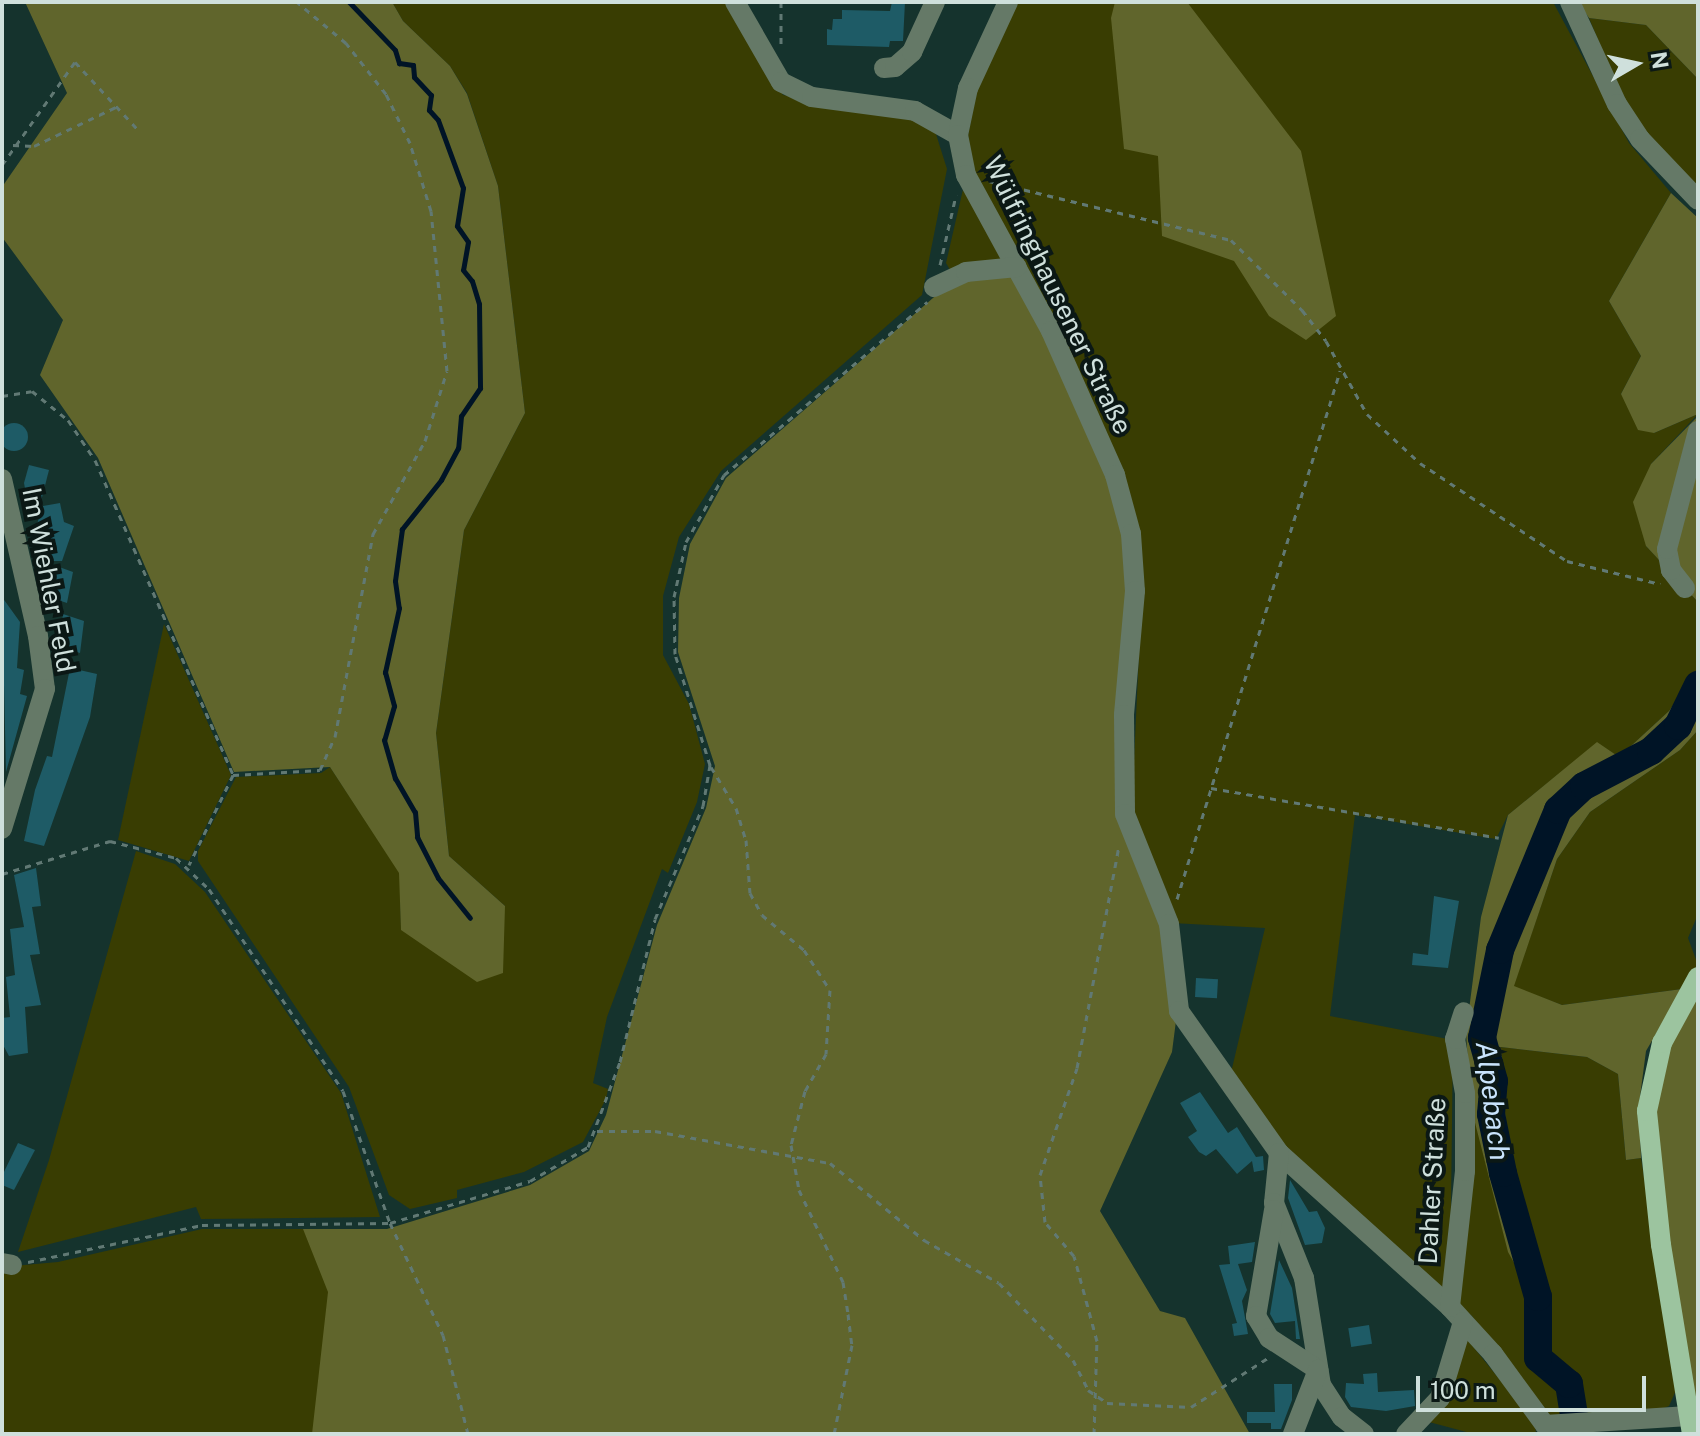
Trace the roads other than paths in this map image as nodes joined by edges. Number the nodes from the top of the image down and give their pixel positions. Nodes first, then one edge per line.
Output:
1 (735, 2) edge
2 (935, 2) edge
3 (1008, 2) edge
4 (1570, 2) edge
5 (884, 68) dead end
6 (958, 135) junction
7 (1698, 200) edge
8 (1017, 267) junction
9 (934, 287) road end
10 (1698, 431) edge
11 (2, 479) edge
12 (1685, 588) road end
13 (2, 829) edge
14 (1698, 977) edge
15 (1464, 1012) dead end
16 (1279, 1153) junction
17 (1275, 1209) junction
18 (1457, 1315) junction
19 (1318, 1370) junction
20 (1690, 1425) edge
21 (1293, 1434) edge
22 (1364, 1434) edge
23 (1406, 1434) edge

1 - 6 street
2 - 5 street
3 - 6 street, Wülfringhausener Straße
4 - 7 street
6 - 8 street, Wülfringhausener Straße
8 - 9 street
8 - 16 street, Wülfringhausener Straße
10 - 12 street
11 - 13 street, Im Wiehler Feld
14 - 20 main road
15 - 18 street, Dahler Straße
16 - 17 street
16 - 18 street, Wülfringhausener Straße
17 - 19 street
17 - 19 street
18 - 20 street, Wülfringhausener Straße
18 - 23 street, Dahler Straße
19 - 21 street
19 - 22 street

